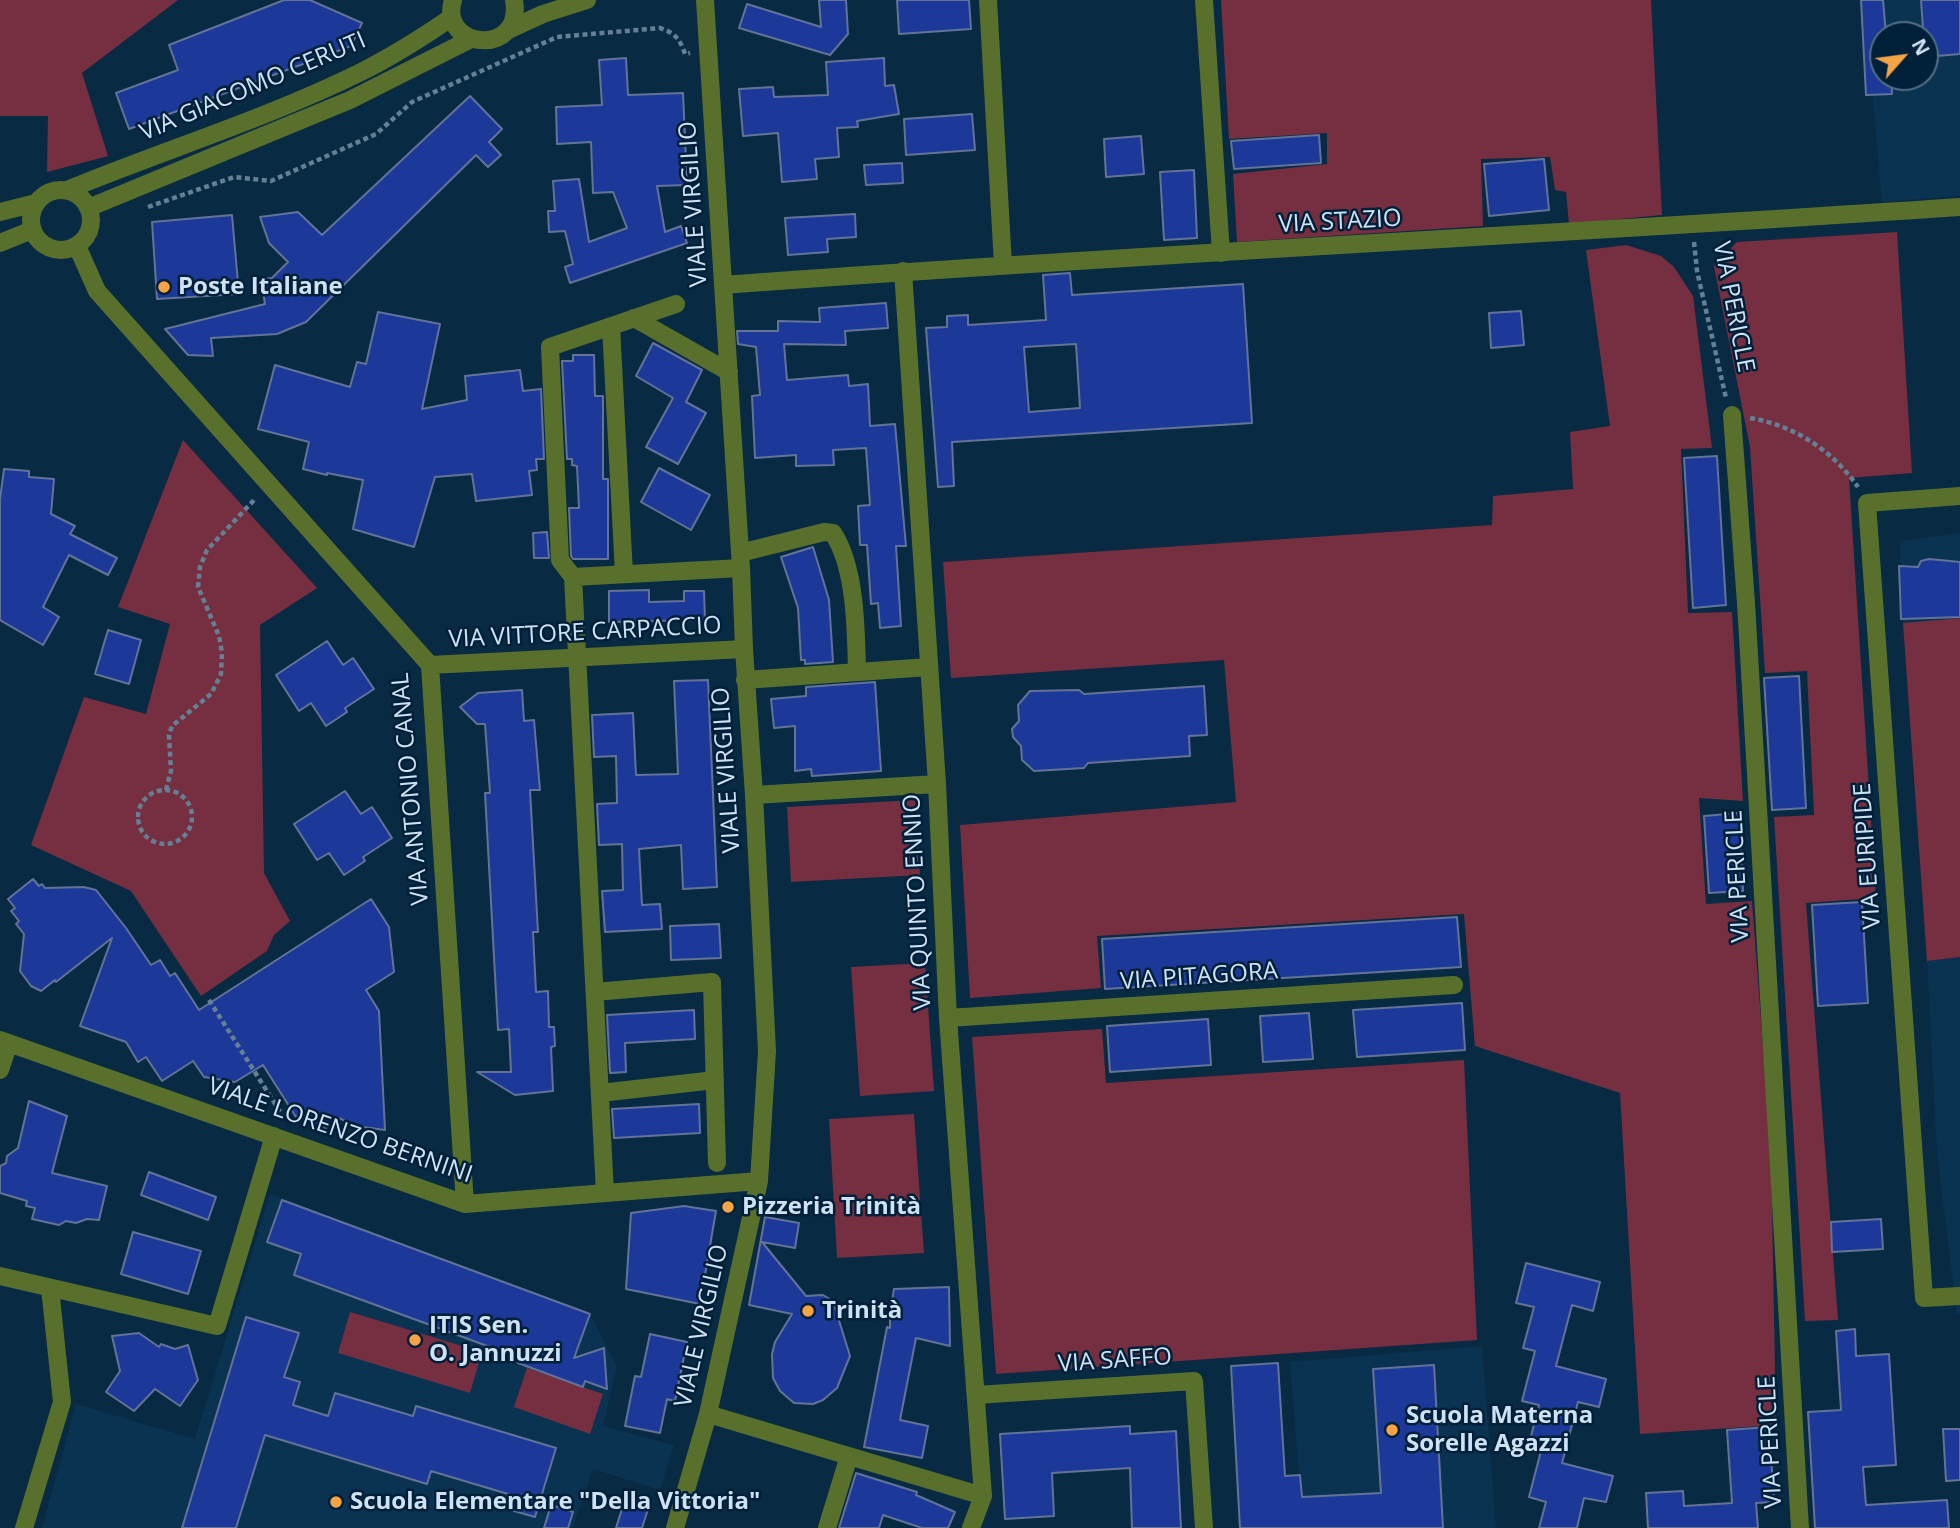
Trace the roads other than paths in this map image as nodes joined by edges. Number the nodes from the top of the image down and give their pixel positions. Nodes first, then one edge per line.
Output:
1 (514, 0) edge
2 (587, 0) edge
3 (705, 0) edge
4 (988, 0) edge
5 (1204, 0) edge
6 (453, 8) edge
7 (508, 30) junction
8 (471, 39) junction
9 (67, 190) junction
10 (36, 203) junction
11 (1960, 207) edge
12 (88, 208) junction
13 (0, 212) edge
14 (32, 230) junction
15 (0, 243) edge
16 (77, 246) junction
17 (1221, 253) junction
18 (1003, 265) junction
19 (903, 271) junction
20 (723, 285) junction
21 (676, 304) dead end
22 (635, 318) junction
23 (611, 326) junction
24 (729, 372) junction
25 (1732, 415) road end
26 (1960, 496) edge
27 (741, 561) junction
28 (624, 575) junction
29 (573, 577) junction
30 (744, 649) junction
31 (577, 658) junction
32 (430, 665) junction
33 (929, 667) junction
34 (858, 672) junction
35 (745, 680) junction
36 (937, 784) junction
37 (754, 795) junction
38 (1454, 985) dead end
39 (595, 992) junction
40 (948, 1018) junction
41 (5, 1042) edge
42 (0, 1070) edge
43 (715, 1080) junction
44 (600, 1093) junction
45 (274, 1136) junction
46 (717, 1163) dead end
47 (759, 1181) junction
48 (605, 1192) junction
49 (465, 1204) junction
50 (0, 1276) edge
51 (50, 1288) junction
52 (1960, 1296) edge
53 (975, 1395) junction
54 (708, 1414) junction
55 (849, 1456) junction
56 (983, 1496) junction
57 (24, 1528) edge
58 (675, 1528) edge
59 (827, 1528) edge
60 (971, 1528) edge
61 (1204, 1528) edge
62 (1800, 1528) edge

1 - 7 street
2 - 7 street
3 - 20 street, VIALE VIRGILIO
4 - 18 street
5 - 17 street
6 - 8 street
6 - 9 street, VIA GIACOMO CERUTI
7 - 8 street, VIA GIACOMO CERUTI
8 - 12 street, VIA GIACOMO CERUTI
9 - 10 street, VIA GIACOMO CERUTI
9 - 12 street
10 - 13 street, VIA GIACOMO CERUTI
10 - 14 street
11 - 17 street, VIA STAZIO
12 - 16 street
14 - 15 street
14 - 16 street
16 - 32 street, VIA ANTONIO CANAL
17 - 18 street, VIA STAZIO
18 - 19 street, VIA STAZIO
19 - 20 street, VIA STAZIO
19 - 33 street, VIA QUINTO ENNIO
20 - 24 street, VIALE VIRGILIO
21 - 22 street
22 - 23 street
22 - 24 street
23 - 28 street
23 - 29 street
24 - 27 street, VIALE VIRGILIO
25 - 62 street, VIA PERICLE
26 - 52 street, VIA EURIPIDE
27 - 28 street
27 - 30 street, VIALE VIRGILIO
27 - 34 street
28 - 29 street
29 - 31 street
30 - 31 street, VIA VITTORE CARPACCIO
30 - 35 street, VIALE VIRGILIO
31 - 32 street, VIA VITTORE CARPACCIO
31 - 39 street
32 - 49 street, VIA ANTONIO CANAL
33 - 34 street
33 - 36 street, VIA QUINTO ENNIO
34 - 35 street
35 - 37 street, VIALE VIRGILIO
36 - 37 street
36 - 40 street, VIA QUINTO ENNIO
37 - 47 street, VIALE VIRGILIO
38 - 40 street, VIA PITAGORA
39 - 43 street
39 - 44 street
40 - 53 street, VIA QUINTO ENNIO
41 - 42 street
41 - 45 street, VIALE LORENZO BERNINI
43 - 44 street
43 - 46 street
44 - 48 street
45 - 49 street, VIALE LORENZO BERNINI
45 - 51 street
47 - 48 street, VIALE LORENZO BERNINI
47 - 54 street, VIALE VIRGILIO
48 - 49 street, VIALE LORENZO BERNINI
50 - 51 street
51 - 57 street
53 - 56 street, VIA QUINTO ENNIO
53 - 61 street, VIA SAFFO
54 - 55 street
54 - 58 street, VIALE VIRGILIO
55 - 56 street
55 - 59 street
56 - 60 street, VIA QUINTO ENNIO

